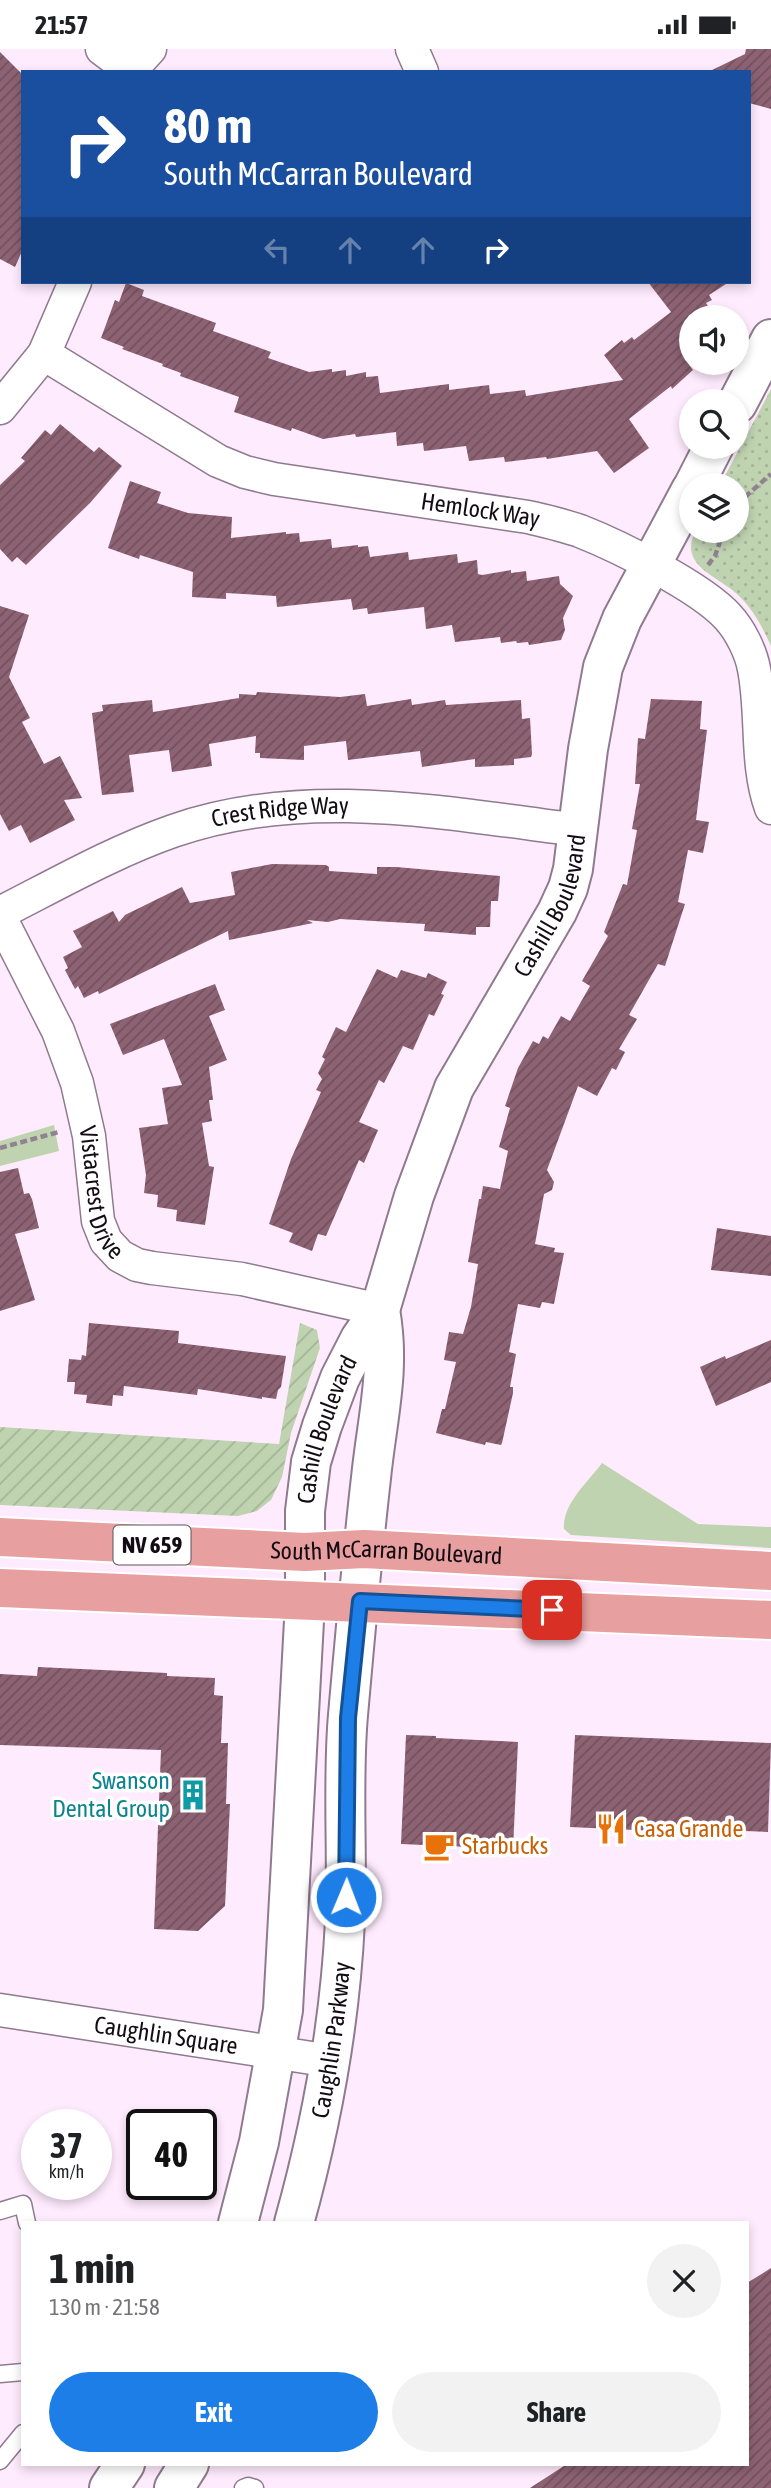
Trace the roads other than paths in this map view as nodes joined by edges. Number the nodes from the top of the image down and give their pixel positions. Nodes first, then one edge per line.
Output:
1 (102, 49) edge
2 (412, 49) edge
3 (136, 64) edge
4 (421, 70) edge
5 (74, 284) edge
6 (771, 339) edge
7 (44, 354) junction
8 (745, 389) edge
9 (0, 408) edge
10 (679, 513) edge
11 (651, 566) junction
12 (771, 808) edge
13 (578, 830) junction
14 (0, 915) edge
15 (380, 1310) junction
16 (0, 1537) edge
17 (364, 1549) junction
18 (305, 1552) junction
19 (771, 1571) edge
20 (0, 1588) edge
21 (360, 1601) junction
22 (305, 1602) junction
23 (771, 1620) edge
24 (0, 2010) edge
25 (276, 2053) junction
26 (331, 2061) junction
27 (0, 2211) edge
28 (27, 2221) edge
29 (239, 2221) edge
30 (295, 2221) edge
31 (21, 2372) edge
32 (0, 2374) edge
33 (21, 2435) edge
34 (0, 2461) edge
35 (124, 2466) edge
36 (188, 2466) edge
37 (109, 2488) edge
38 (174, 2488) edge
39 (243, 2488) edge
40 (255, 2488) edge

1 - 3 street
2 - 4 street
5 - 7 street
6 - 8 street
7 - 9 street
7 - 11 street, Hemlock Way
10 - 11 street, Cashill Boulevard
11 - 12 street, Hemlock Way
11 - 13 street, Cashill Boulevard
13 - 14 street, Crest Ridge Way
13 - 15 street, Cashill Boulevard
14 - 15 street, Vistacrest Drive
15 - 17 street, Cashill Boulevard
15 - 18 street, Cashill Boulevard
16 - 18 main road, South McCarran Boulevard / NV 659
17 - 18 main road, South McCarran Boulevard / NV 659
17 - 19 main road, South McCarran Boulevard / NV 659
17 - 21 street, Cashill Boulevard
18 - 22 street, Cashill Boulevard
20 - 22 main road, South McCarran Boulevard / NV 659
21 - 22 main road, South McCarran Boulevard / NV 659
21 - 23 main road, South McCarran Boulevard / NV 659
21 - 26 street, Caughlin Parkway
22 - 25 street
24 - 25 street, Caughlin Square
25 - 26 street, Caughlin Square
25 - 29 street
26 - 30 street, Caughlin Parkway
27 - 28 lane
31 - 32 lane
33 - 34 lane
35 - 37 street
36 - 38 street
39 - 40 lane

